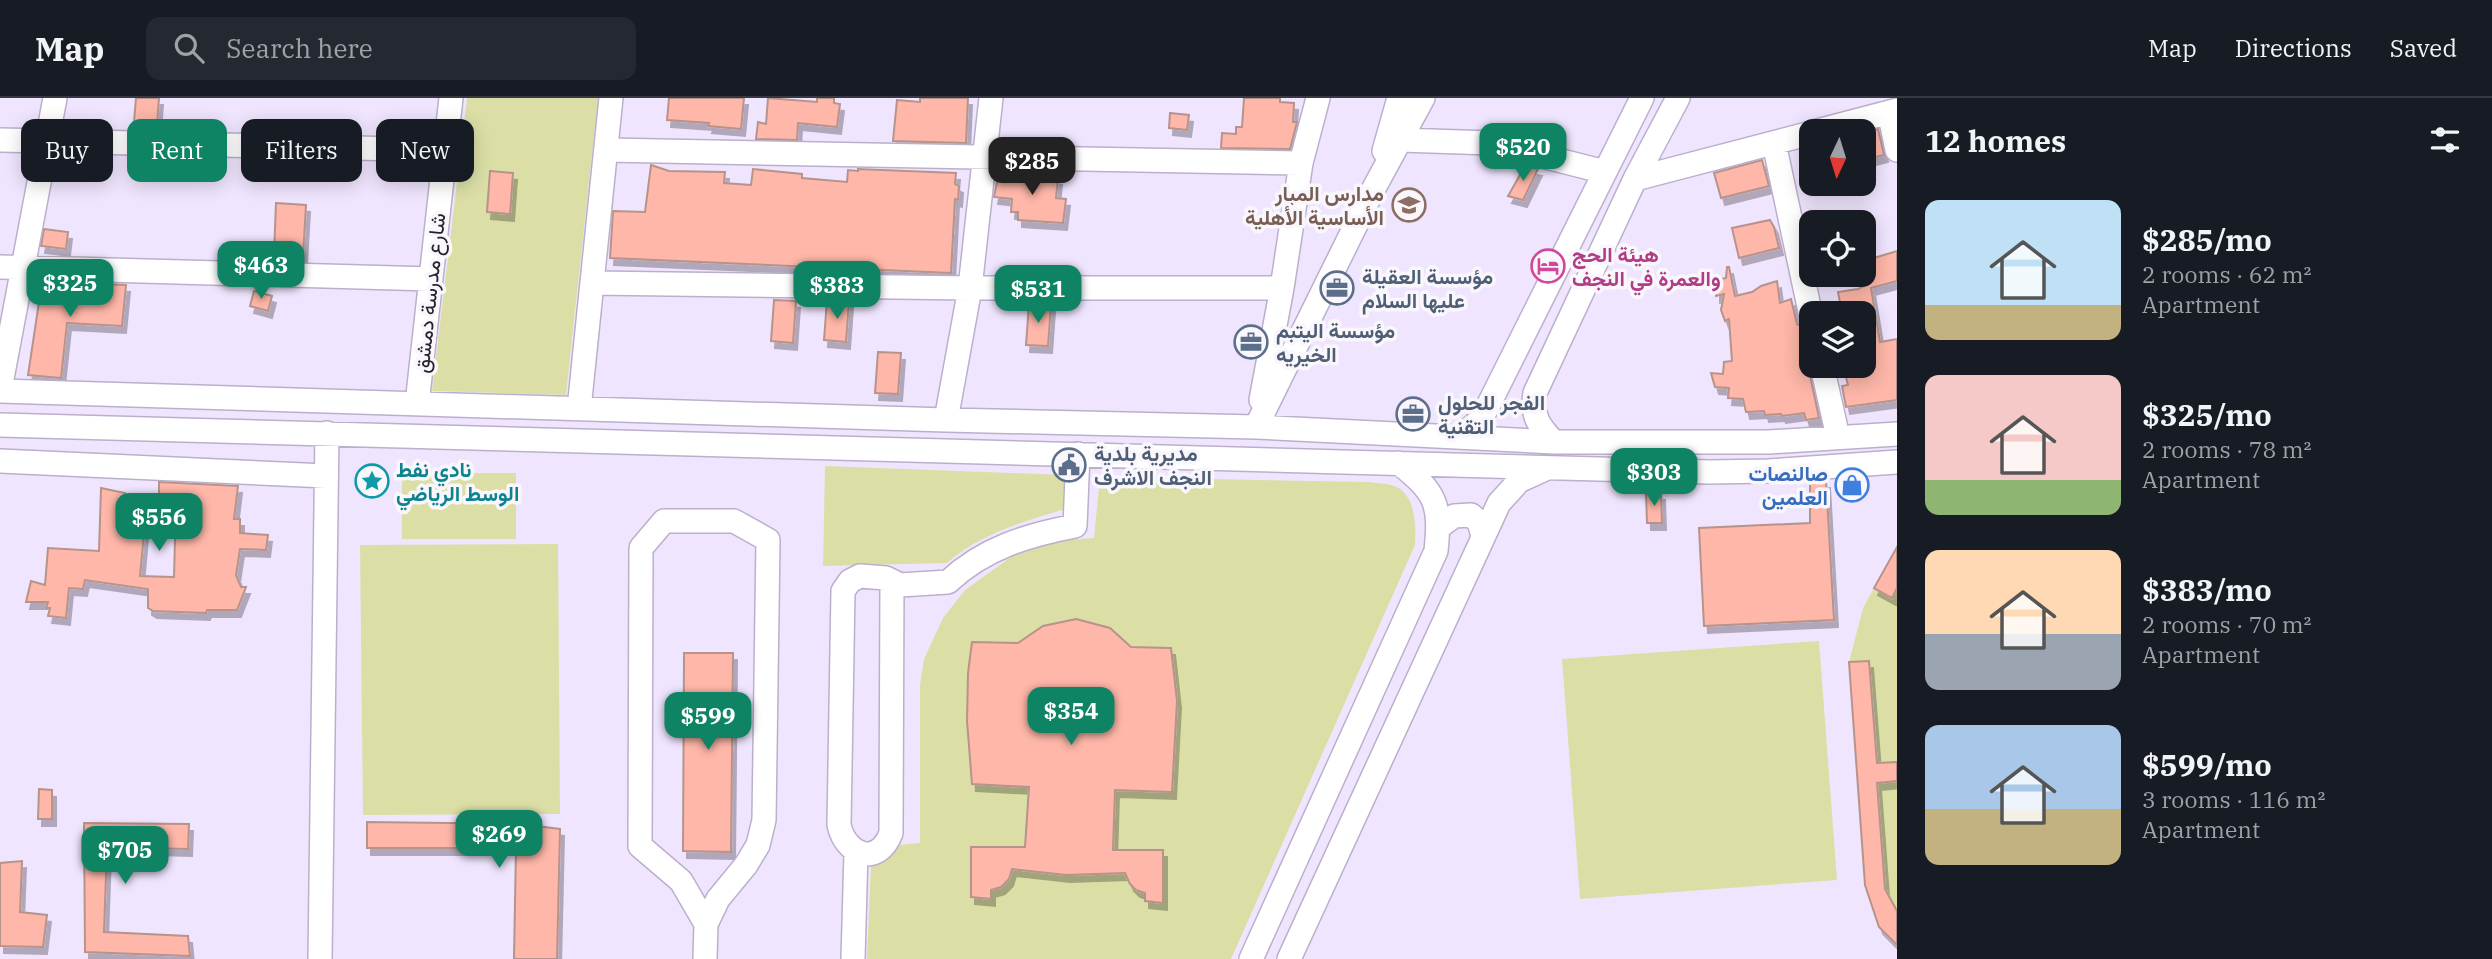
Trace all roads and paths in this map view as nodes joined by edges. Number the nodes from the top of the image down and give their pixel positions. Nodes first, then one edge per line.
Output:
1 (55, 98) edge
2 (451, 98) edge
3 (611, 98) edge
4 (991, 98) edge
5 (1318, 98) edge
6 (1399, 98) edge
7 (1423, 98) edge
8 (1642, 98) edge
9 (1678, 98) edge
10 (1893, 111) edge
11 (51, 119) edge
12 (449, 119) edge
13 (1863, 119) edge
14 (1799, 136) edge
15 (0, 140) edge
16 (21, 140) edge
17 (1401, 140) junction
18 (113, 142) edge
19 (1773, 143) junction
20 (376, 148) edge
21 (1897, 149) edge
22 (607, 150) junction
23 (985, 158) junction
24 (1301, 163) junction
25 (1605, 172) junction
26 (1635, 179) junction
27 (35, 182) edge
28 (442, 182) edge
29 (1374, 188) junction
30 (11, 267) edge
31 (431, 279) junction
32 (593, 283) junction
33 (1282, 288) junction
34 (970, 289) junction
35 (1808, 301) edge
36 (1825, 378) edge
37 (0, 390) edge
38 (416, 404) junction
39 (579, 409) junction
40 (808, 416) junction
41 (856, 418) junction
42 (946, 420) junction
43 (0, 425) edge
44 (1256, 427) junction
45 (327, 433) junction
46 (1897, 435) edge
47 (1462, 436) junction
48 (1838, 437) junction
49 (1554, 442) junction
50 (1769, 442) junction
51 (1717, 444) junction
52 (803, 446) junction
53 (852, 448) junction
54 (1079, 454) junction
55 (0, 461) edge
56 (1897, 462) edge
57 (1399, 463) junction
58 (1548, 467) junction
59 (1768, 471) junction
60 (1710, 472) junction
61 (326, 477) junction
62 (1439, 527) junction
63 (1483, 536) junction
64 (892, 581) junction
65 (856, 852) junction
66 (706, 924) junction
67 (1255, 956) edge
68 (320, 959) edge
69 (705, 959) edge
70 (853, 959) edge
71 (1289, 959) edge

1 - 11 street
2 - 12 street, شارع مدرسة دمشق
3 - 22 street
4 - 23 street
5 - 24 street
6 - 29 street
7 - 17 street
8 - 25 street
9 - 26 street
10 - 13 street
10 - 21 street
14 - 19 street
15 - 16 street
17 - 25 street
17 - 29 street
18 - 20 street
19 - 26 street
19 - 35 street
22 - 23 street
22 - 32 street
23 - 24 street
23 - 34 street
24 - 33 street
25 - 47 street
26 - 49 street
27 - 30 street
28 - 31 street, شارع مدرسة دمشق
29 - 44 street
30 - 31 street
30 - 37 street
31 - 38 street, شارع مدرسة دمشق
32 - 34 street
32 - 39 street
33 - 34 street
33 - 44 street
34 - 42 street
36 - 48 street
37 - 38 street
38 - 39 street
39 - 40 street
40 - 41 street
40 - 52 street
41 - 42 street
41 - 53 street
42 - 44 street
43 - 45 street
44 - 47 street
45 - 52 street
45 - 61 street
46 - 48 street
47 - 49 street
48 - 50 street
49 - 51 street
50 - 51 street
50 - 59 street
51 - 60 street
52 - 53 street
53 - 54 street
54 - 57 street
54 - 64 street
55 - 61 street
56 - 59 street
57 - 58 street
57 - 62 street
58 - 60 street
58 - 63 street
59 - 60 street
61 - 68 street
62 - 63 street
62 - 67 street
63 - 71 street
64 - 65 street
64 - 65 street
65 - 70 street
66 - 66 street
66 - 69 street

